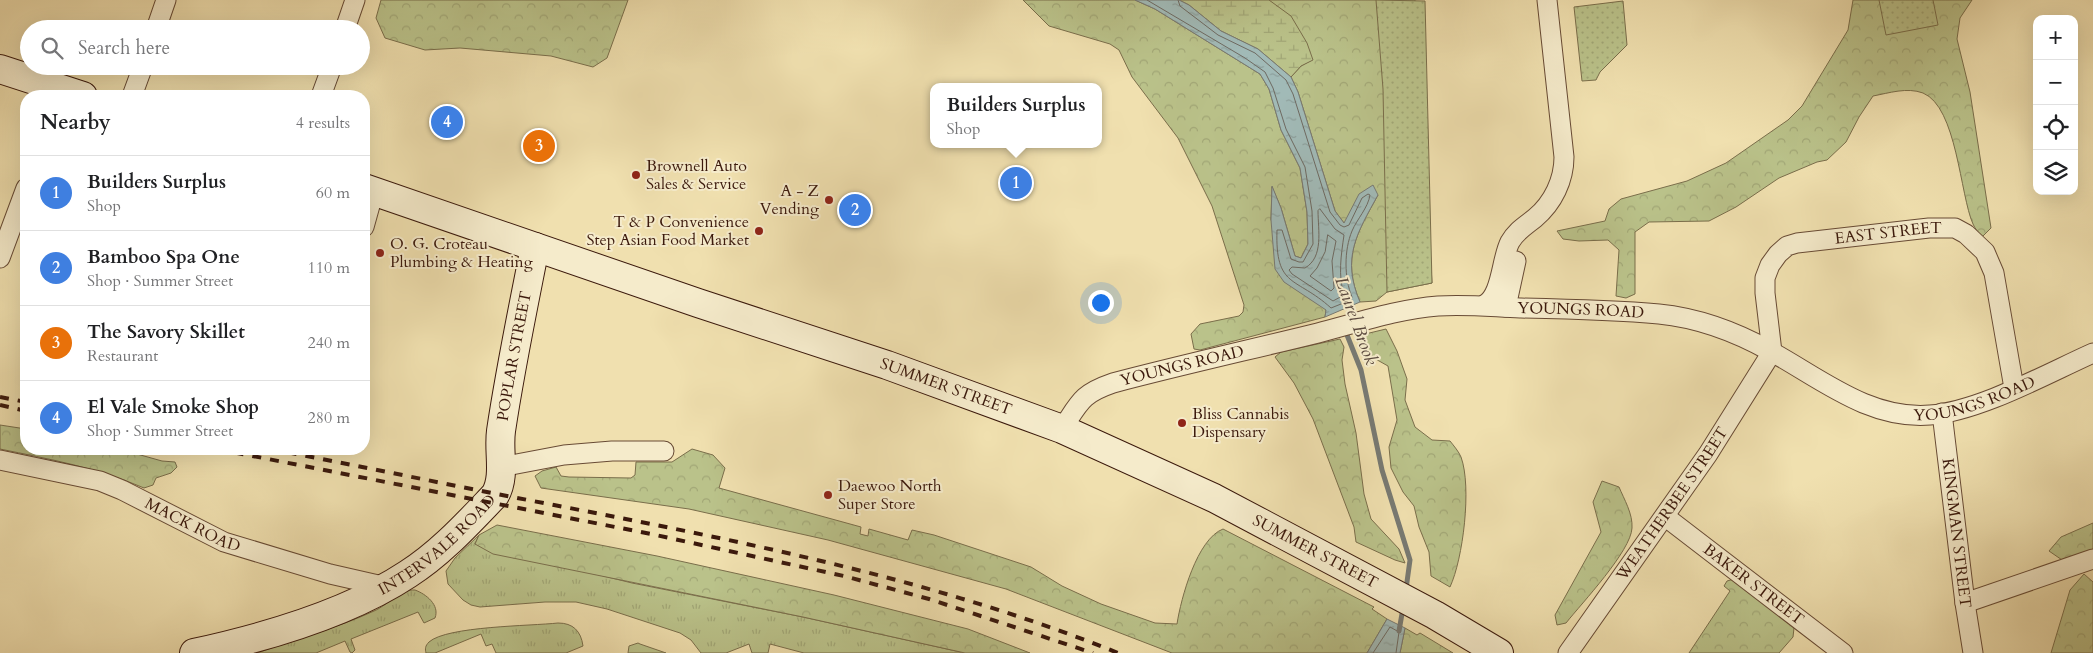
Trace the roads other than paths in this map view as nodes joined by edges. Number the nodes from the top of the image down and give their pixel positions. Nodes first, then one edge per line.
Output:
1 (166, 0) edge
2 (355, 0) edge
3 (1547, 0) edge
4 (159, 20) edge
5 (348, 20) edge
6 (0, 69) edge
7 (140, 75) edge
8 (329, 75) edge
9 (58, 90) edge
10 (134, 90) edge
11 (323, 90) edge
12 (370, 190) edge
13 (20, 204) edge
14 (1536, 217) junction
15 (535, 247) junction
16 (0, 258) edge
17 (1484, 305) junction
18 (1506, 307) junction
19 (1772, 352) junction
20 (2093, 354) edge
21 (2014, 388) junction
22 (1942, 413) junction
23 (1062, 429) junction
24 (664, 451) dead end
25 (0, 460) edge
26 (501, 467) junction
27 (1665, 518) junction
28 (2093, 559) edge
29 (386, 587) junction
30 (1965, 603) junction
31 (194, 653) edge
32 (1499, 653) edge
33 (1568, 653) edge
34 (1843, 653) edge
35 (1973, 653) edge

1 - 4 street
2 - 5 street
3 - 14 street
6 - 9 main road
7 - 10 street
8 - 11 street
12 - 15 main road, SUMMER STREET
13 - 16 street
14 - 17 street
14 - 18 street
15 - 23 main road, SUMMER STREET
15 - 26 main road, POPLAR STREET
17 - 18 street, YOUNGS ROAD
17 - 23 street, YOUNGS ROAD
18 - 19 street, YOUNGS ROAD
19 - 21 street, EAST STREET
19 - 22 street, YOUNGS ROAD
19 - 27 street, WEATHERBEE STREET
20 - 21 street, YOUNGS ROAD
21 - 22 street, YOUNGS ROAD
22 - 30 street, KINGMAN STREET
23 - 32 main road, SUMMER STREET
24 - 26 street
25 - 29 street, MACK ROAD
26 - 29 main road, INTERVALE ROAD
27 - 33 street, WEATHERBEE STREET
27 - 34 street, BAKER STREET
28 - 30 street
29 - 31 main road, INTERVALE ROAD
30 - 35 street, KINGMAN STREET

